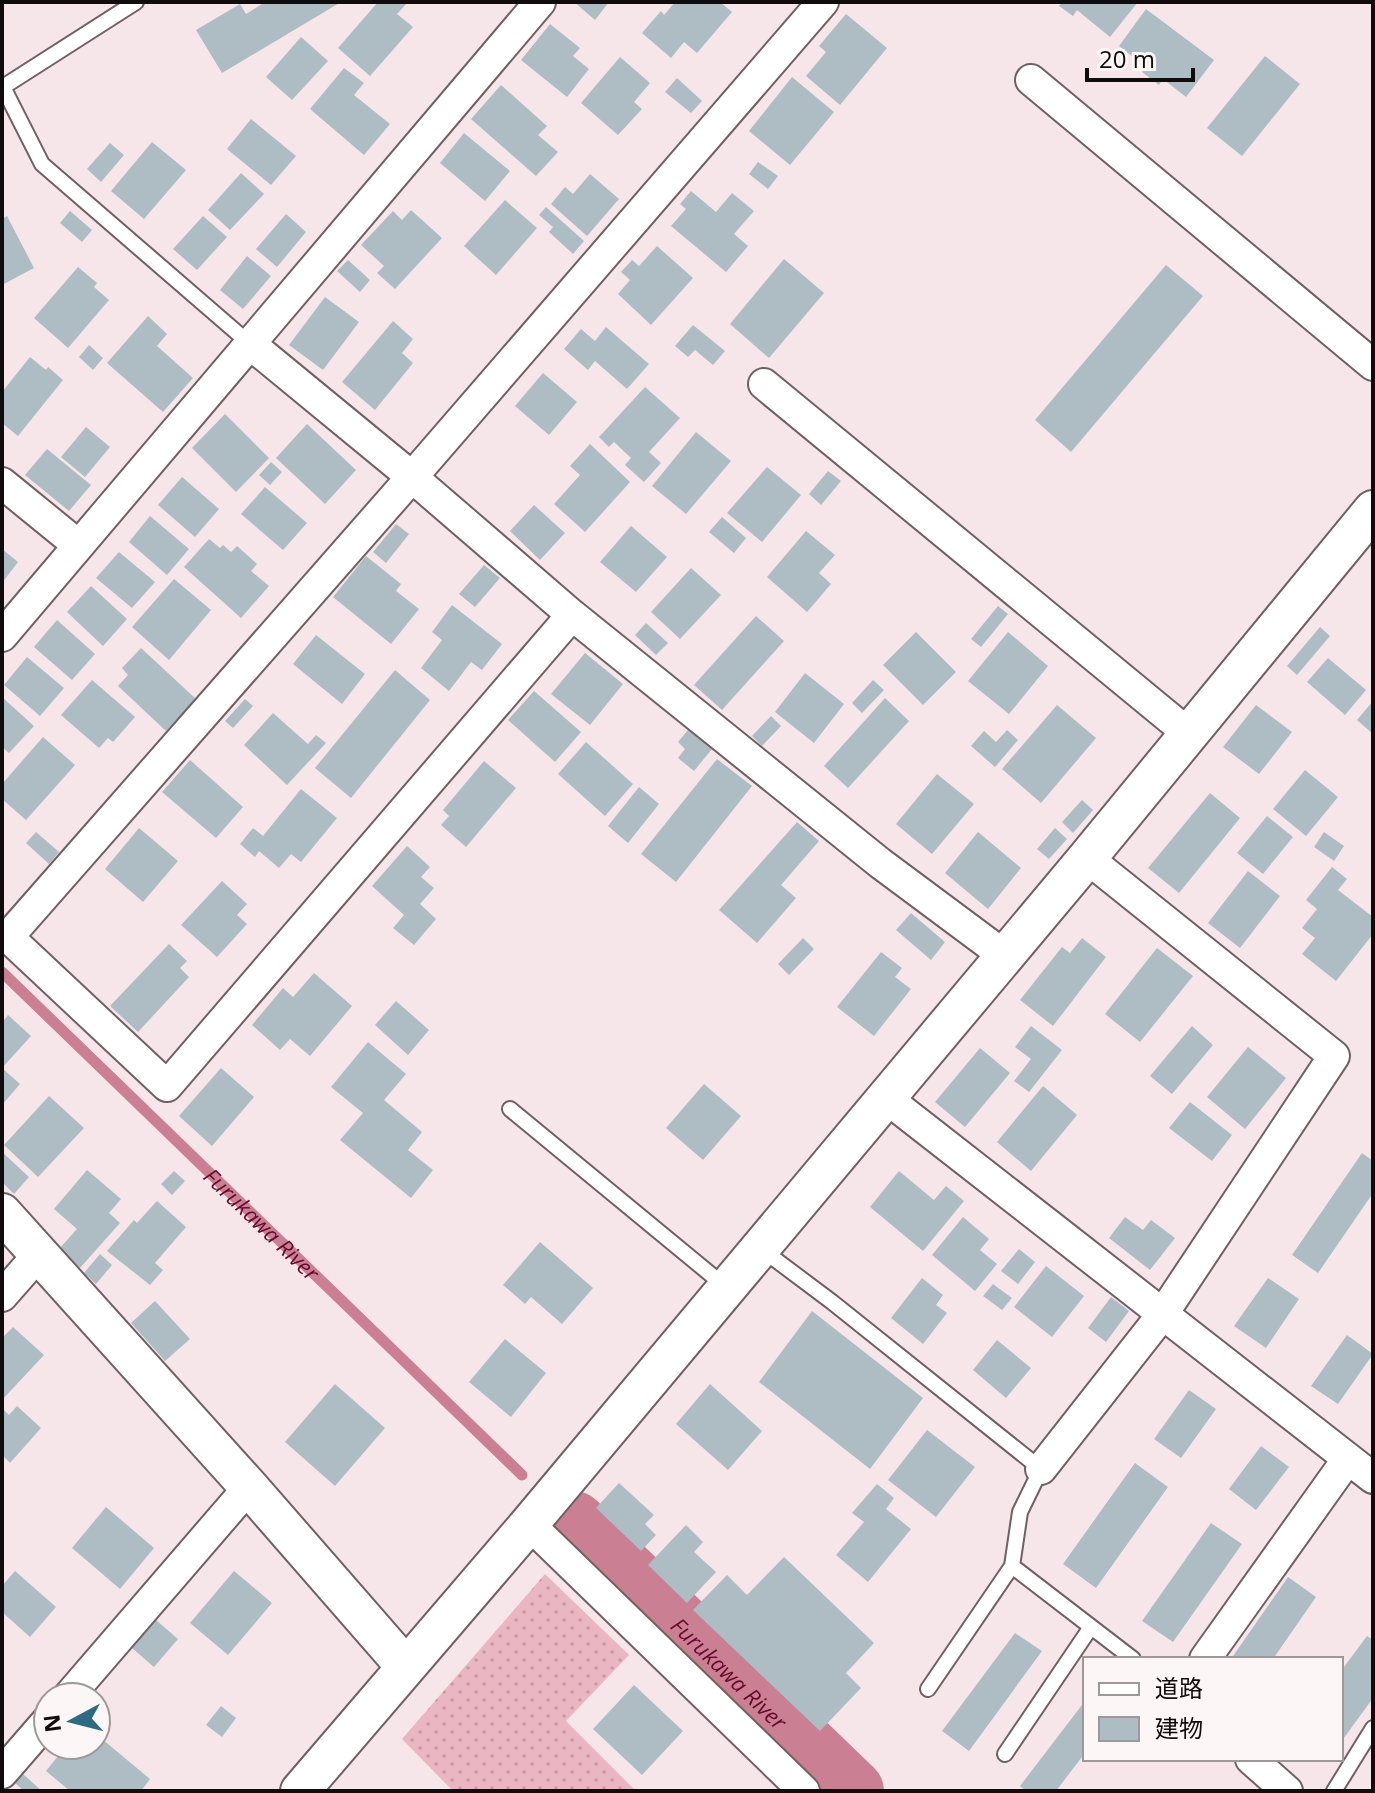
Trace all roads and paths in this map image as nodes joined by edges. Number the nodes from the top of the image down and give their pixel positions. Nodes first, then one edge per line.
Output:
1 (136, 2) edge
2 (540, 2) edge
3 (823, 2) edge
4 (1031, 80) dead end
5 (249, 343) junction
6 (1373, 365) edge
7 (764, 384) dead end
8 (412, 477) junction
9 (2, 483) edge
10 (1373, 510) edge
11 (78, 545) junction
12 (572, 615) junction
13 (2, 636) edge
14 (1189, 734) junction
15 (1087, 858) junction
16 (1005, 956) junction
17 (886, 1098) junction
18 (510, 1109) dead end
19 (2, 1213) edge
20 (760, 1248) junction
21 (39, 1254) junction
22 (726, 1287) junction
23 (2, 1296) edge
24 (1162, 1315) junction
25 (1347, 1460) junction
26 (1041, 1469) junction
27 (1373, 1478) edge
28 (249, 1487) junction
29 (529, 1524) junction
30 (1012, 1566) junction
31 (1091, 1627) junction
32 (1130, 1657) edge
33 (1206, 1657) edge
34 (406, 1667) junction
35 (82, 1681) edge
36 (928, 1689) dead end
37 (1373, 1728) edge
38 (32, 1738) edge
39 (1005, 1754) dead end
40 (1253, 1761) edge
41 (2, 1773) edge
42 (300, 1791) edge
43 (804, 1791) edge
44 (1287, 1791) edge
45 (1334, 1791) edge

1 - 5 lane
2 - 5 street
3 - 8 street
4 - 6 street
5 - 8 street
5 - 11 street
7 - 14 street
8 - 12 street
8 - 12 street
9 - 11 street
10 - 14 street
11 - 13 street
12 - 16 street
14 - 15 street
15 - 16 street
15 - 24 street
16 - 17 street
17 - 20 street
17 - 24 street
18 - 22 lane
19 - 21 street
20 - 22 street
20 - 26 lane
21 - 23 street
21 - 28 street
22 - 29 street
24 - 25 street
24 - 26 street
25 - 27 street
25 - 33 street
26 - 30 lane
28 - 34 street
28 - 35 street
29 - 34 street
29 - 43 street
30 - 31 lane
30 - 36 lane
31 - 32 lane
31 - 39 lane
34 - 42 street
37 - 45 lane
38 - 41 street
40 - 44 street

